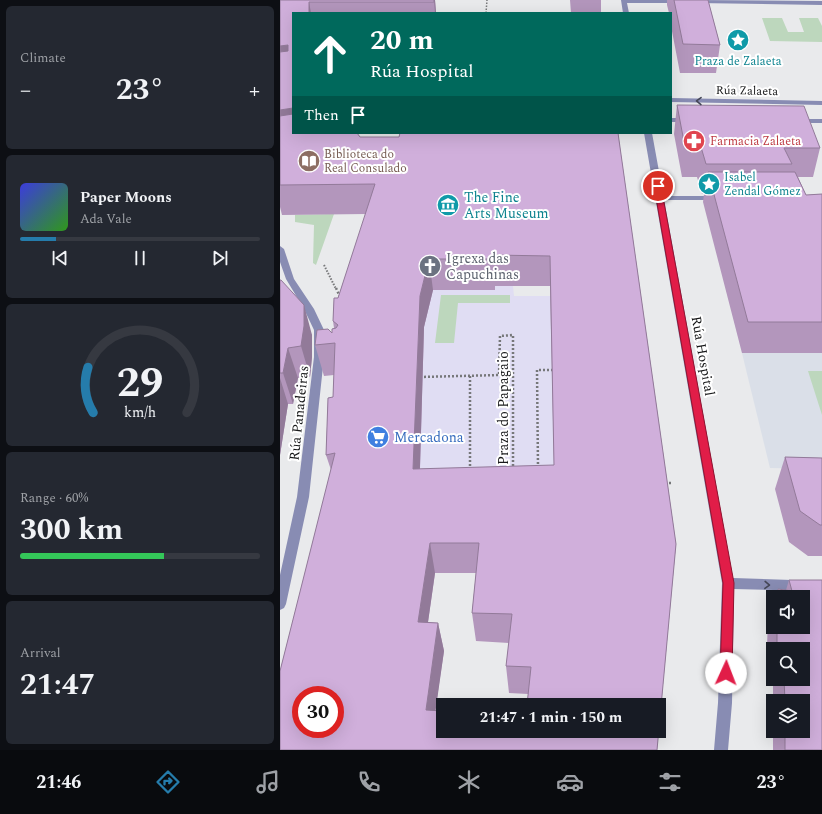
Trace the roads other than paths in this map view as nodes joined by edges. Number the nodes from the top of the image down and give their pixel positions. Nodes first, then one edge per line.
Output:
1 (624, 0) edge
2 (684, 1) edge
3 (691, 1) edge
4 (822, 3) edge
5 (626, 12) edge
6 (672, 100) edge
7 (822, 103) edge
8 (672, 120) edge
9 (696, 120) edge
10 (790, 121) edge
11 (822, 121) edge
12 (648, 134) edge
13 (660, 198) junction
14 (724, 198) edge
15 (280, 249) edge
16 (280, 270) edge
17 (290, 279) junction
18 (728, 583) junction
19 (822, 586) edge
20 (280, 604) edge
21 (721, 750) edge

1 - 2 street
1 - 5 street
3 - 4 street
7 -> 6 street, Rúa Zalaeta
8 - 9 street
10 - 11 street
12 - 13 street, Rúa Hospital
13 - 14 street
13 - 18 street, Rúa Hospital
15 - 17 street, Rúa Panadeiras
16 - 17 street, Rúa Panadeiras
17 - 20 street, Rúa Panadeiras
18 -> 19 street
18 - 21 street, Rúa Hospital

